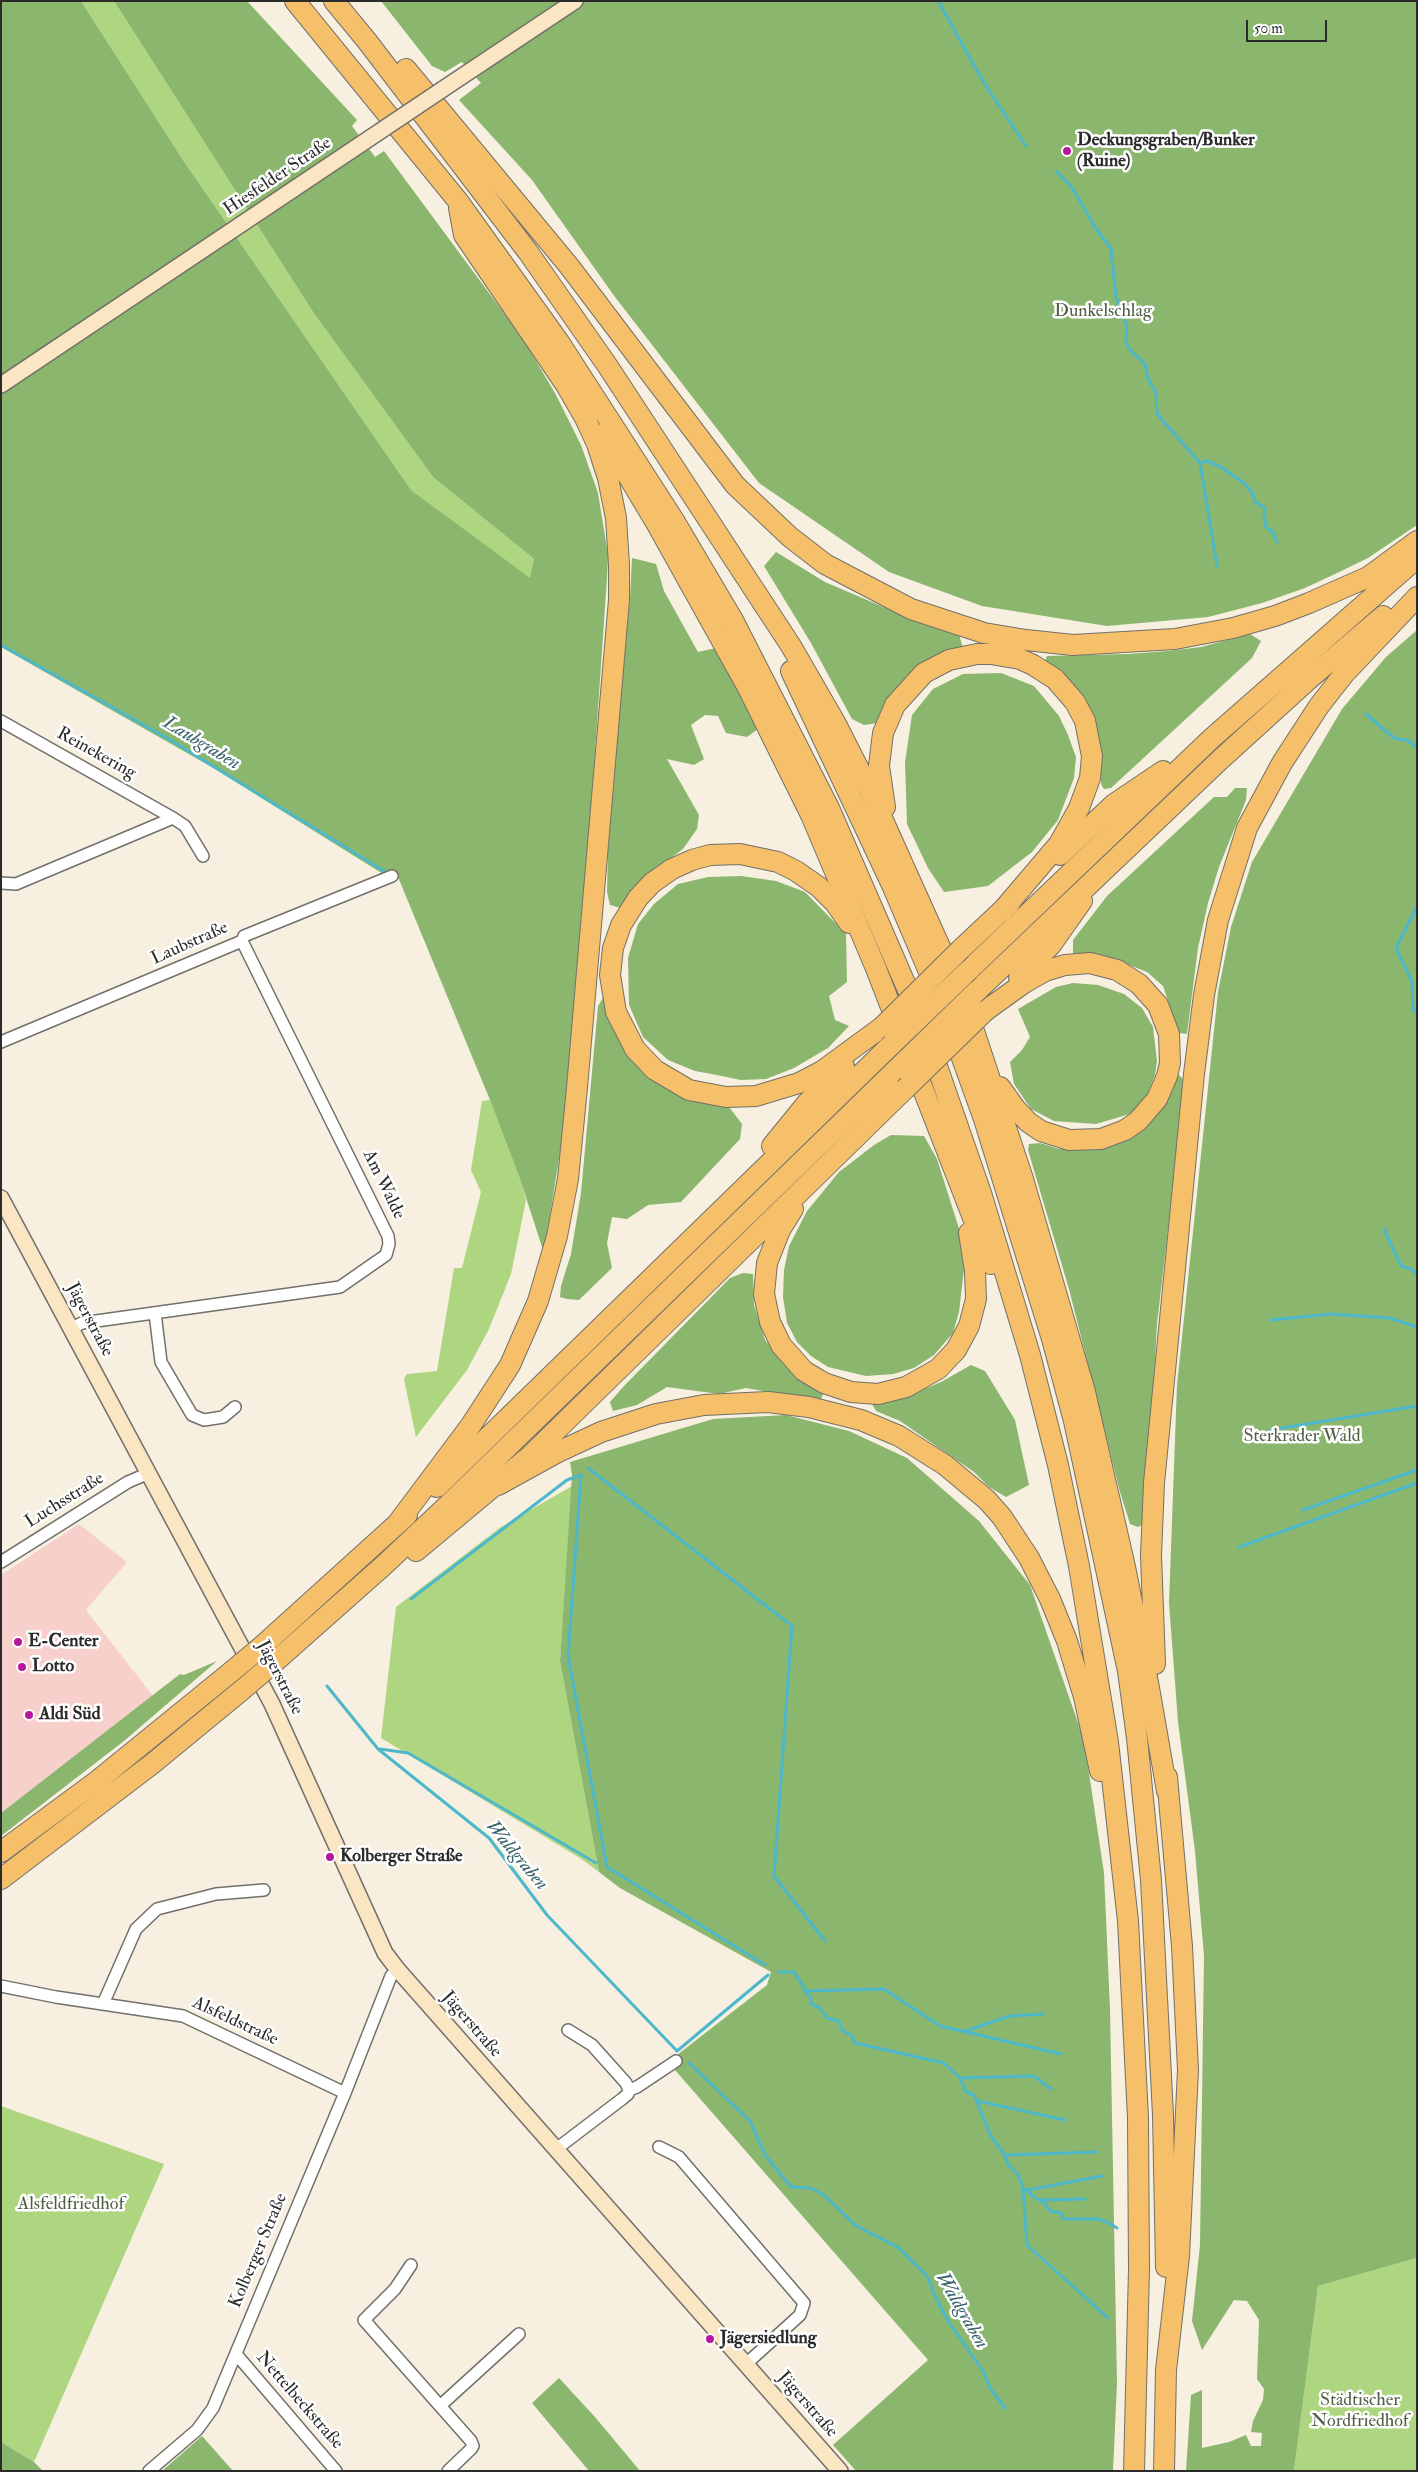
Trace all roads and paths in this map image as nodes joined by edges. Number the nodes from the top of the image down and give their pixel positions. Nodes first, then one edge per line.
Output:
1 (295, 1) edge
2 (334, 1) edge
3 (575, 1) edge
4 (367, 41) junction
5 (458, 201) junction
6 (478, 254) junction
7 (1, 384) edge
8 (716, 533) junction
9 (1417, 541) edge
10 (1417, 558) edge
11 (1417, 588) edge
12 (1417, 597) edge
13 (1, 721) edge
14 (1212, 738) junction
15 (174, 818) junction
16 (890, 836) junction
17 (203, 856) dead end
18 (392, 876) dead end
19 (1097, 876) junction
20 (1, 883) edge
21 (1002, 911) junction
22 (242, 942) junction
23 (875, 966) junction
24 (985, 1011) junction
25 (882, 1027) junction
26 (1, 1042) edge
27 (988, 1071) junction
28 (815, 1178) junction
29 (961, 1192) junction
30 (1, 1198) edge
31 (732, 1200) junction
32 (6, 1217) edge
33 (155, 1313) junction
34 (72, 1328) junction
35 (1030, 1355) junction
36 (235, 1407) dead end
37 (149, 1473) junction
38 (498, 1485) junction
39 (397, 1524) junction
40 (1, 1562) edge
41 (383, 1566) junction
42 (1167, 1791) junction
43 (1, 1852) edge
44 (1122, 1861) junction
45 (1, 1879) edge
46 (264, 1890) dead end
47 (398, 1970) junction
48 (1, 1986) edge
49 (103, 2004) junction
50 (568, 2030) dead end
51 (676, 2061) dead end
52 (629, 2090) junction
53 (345, 2094) junction
54 (659, 2147) dead end
55 (555, 2150) junction
56 (411, 2265) dead end
57 (519, 2334) dead end
58 (236, 2354) junction
59 (746, 2364) junction
60 (1166, 2364) junction
61 (441, 2405) junction
62 (149, 2471) edge
63 (336, 2471) edge
64 (448, 2471) edge
65 (840, 2471) edge
66 (1134, 2471) edge
67 (1164, 2471) edge

1 - 5 highway
2 - 4 highway
3 - 7 street, Hiesfelder Straße, bridge
4 - 8 highway
4 - 9 highway
5 - 6 highway
5 - 35 highway
6 - 23 highway
6 - 39 highway
8 - 16 highway
8 - 60 highway
10 - 14 highway
11 - 19 highway
12 - 42 highway
13 - 15 street, Reinekering
14 - 21 highway
14 - 31 highway, bridge
15 - 17 street, Reinekering
15 - 20 street
16 - 21 highway
16 - 27 highway
18 - 22 street, Laubstraße
19 - 24 highway
19 - 41 highway, bridge
21 - 25 highway, bridge
22 - 26 street, Laubstraße
22 - 33 street, Am Walde
23 - 25 highway
23 - 29 highway
24 - 27 highway
24 - 28 highway, bridge
25 - 31 highway
27 - 42 highway
28 - 29 highway
28 - 38 highway
29 - 35 highway
30 - 32 street, Jägerstraße
31 - 39 highway
32 - 34 street, Jägerstraße
33 - 34 street, Am Walde
33 - 36 street
34 - 37 street, Jägerstraße
35 - 44 highway
37 - 40 street, Luchsstraße
37 - 47 street, Jägerstraße
38 - 41 highway
38 - 44 highway
39 - 43 highway, bridge
41 - 45 highway, bridge
42 - 60 highway
44 - 66 highway
46 - 49 street
47 - 53 street, Kolberger Straße
47 - 55 street, Jägerstraße
48 - 49 street, Alsfeldstraße
49 - 53 street, Alsfeldstraße
50 - 52 street
51 - 52 street
52 - 55 street
53 - 58 street, Kolberger Straße
54 - 59 street
55 - 59 street, Jägerstraße
56 - 61 street
57 - 61 street
58 - 62 street, Kolberger Straße
58 - 63 street, Nettelbeckstraße
59 - 65 street, Jägerstraße
60 - 67 highway
61 - 64 street

